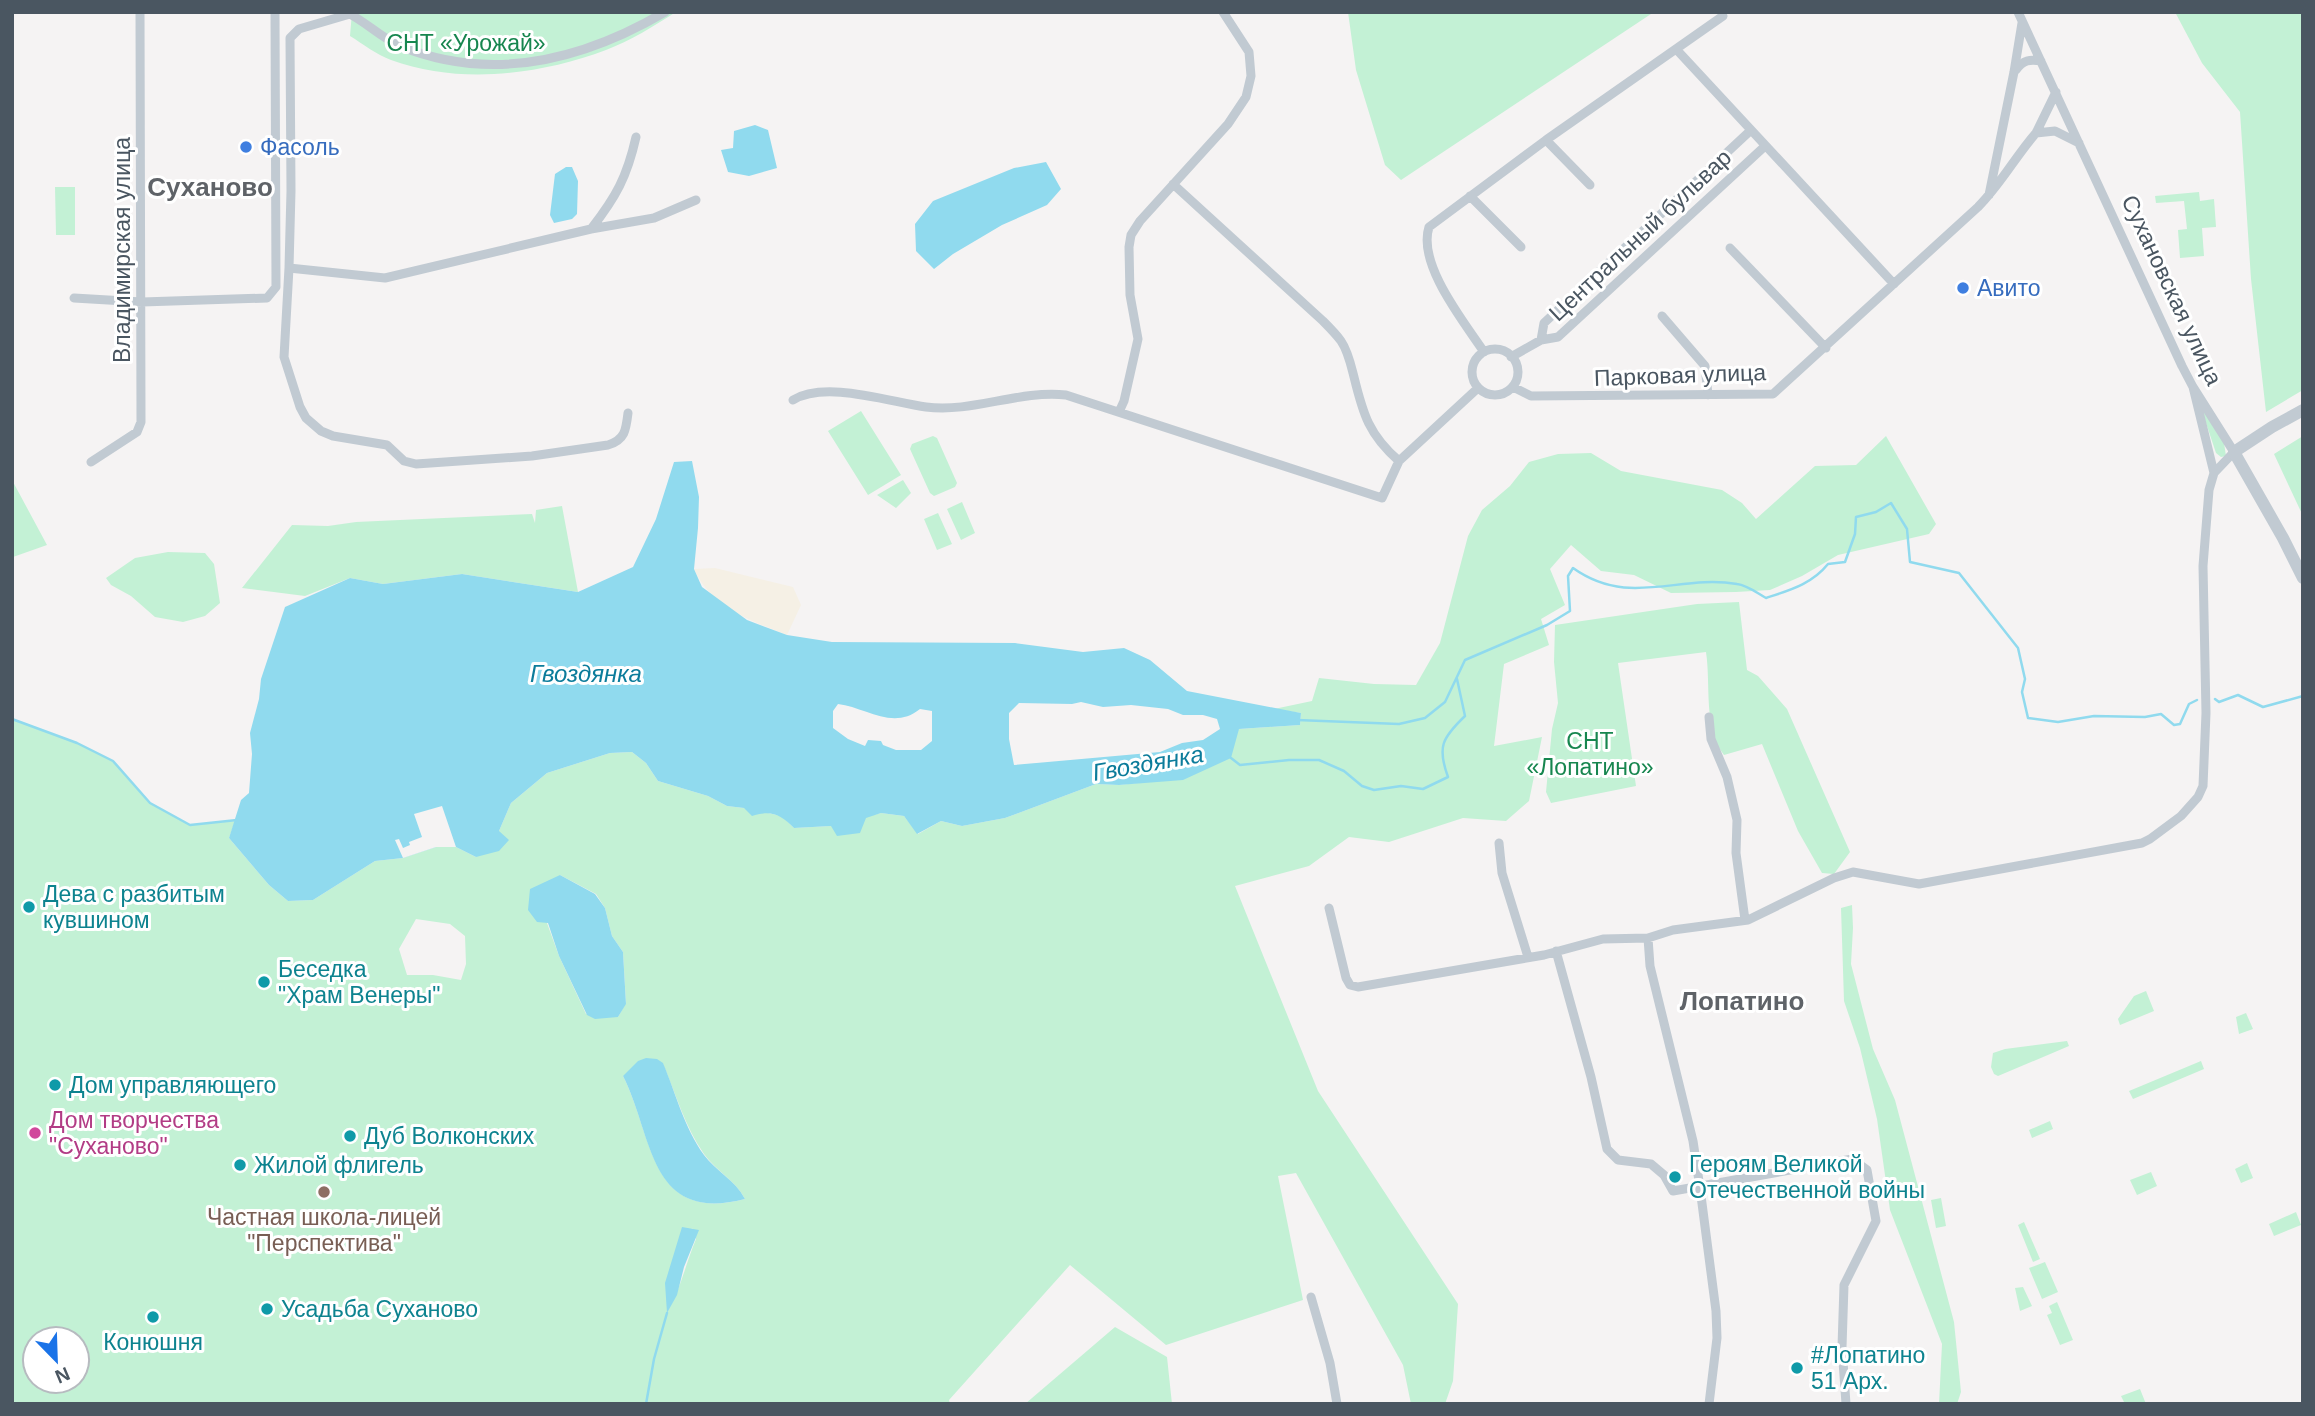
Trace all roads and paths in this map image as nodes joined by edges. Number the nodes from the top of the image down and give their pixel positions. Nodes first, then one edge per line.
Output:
1 (140, 12) edge
2 (275, 12) edge
3 (665, 12) edge
4 (1223, 12) edge
5 (347, 13) edge
6 (1723, 16) dead end
7 (2020, 17) edge
8 (1676, 49) junction
9 (2041, 61) junction
10 (2014, 72) junction
11 (2056, 92) junction
12 (1750, 131) junction
13 (2036, 133) junction
14 (636, 137) dead end
15 (1546, 140) junction
16 (2079, 143) junction
17 (1765, 147) junction
18 (1173, 184) junction
19 (1590, 185) dead end
20 (1469, 195) junction
21 (1989, 196) junction
22 (696, 200) dead end
23 (591, 229) junction
24 (1521, 247) dead end
25 (1730, 248) dead end
26 (289, 268) junction
27 (1894, 284) junction
28 (74, 298) dead end
29 (142, 302) junction
30 (1662, 316) dead end
31 (1541, 340) junction
32 (1826, 348) junction
33 (1484, 352) junction
34 (1511, 357) junction
35 (1478, 387) junction
36 (1513, 387) junction
37 (2193, 387) junction
38 (1708, 395) junction
39 (793, 400) dead end
40 (2303, 410) edge
41 (1119, 412) junction
42 (628, 413) dead end
43 (2234, 452) junction
44 (1399, 461) junction
45 (91, 462) dead end
46 (2214, 473) junction
47 (2303, 578) edge
48 (1709, 717) dead end
49 (1499, 843) dead end
50 (1329, 908) dead end
51 (1745, 920) junction
52 (1648, 938) junction
53 (1556, 951) junction
54 (1528, 957) junction
55 (1700, 1188) junction
56 (1311, 1297) dead end
57 (1337, 1404) edge
58 (1709, 1404) edge
59 (1846, 1404) edge

1 - 29 street, Владимирская улица
2 - 29 street
3 - 5 street
4 - 18 street
5 - 26 street
6 - 8 street
7 - 9 street, Сухановская улица
7 - 10 street
8 - 12 street
8 - 15 street
9 - 10 street
9 - 11 street, Сухановская улица
10 - 21 street
11 - 13 street, Парковая улица
11 - 16 street, Сухановская улица
12 - 17 street
12 - 31 street, Центральный бульвар
13 - 16 street
13 - 21 street, Парковая улица
14 - 23 street
15 - 19 street
15 - 20 street
16 - 37 street, Сухановская улица
17 - 27 street
17 - 31 street, Центральный бульвар
18 - 41 street
18 - 44 street
20 - 24 street
20 - 33 street
21 - 27 street, Парковая улица
22 - 23 street
23 - 26 street
25 - 32 street
26 - 42 street
27 - 32 street, Парковая улица
28 - 29 street
29 - 45 street, Владимирская улица
30 - 38 street
31 - 34 street
32 - 38 street, Парковая улица
33 - 34 street
33 - 35 street
34 - 36 street
35 - 36 street
35 - 44 street
36 - 38 street, Парковая улица
37 - 43 street, Сухановская улица
37 - 46 street
39 - 41 street
40 - 43 street
41 - 44 street
43 - 46 street
43 - 47 street, Сухановская улица
46 - 51 street
48 - 51 street
49 - 54 street
50 - 54 street
51 - 52 street
52 - 53 street
52 - 55 street
53 - 54 street
53 - 55 street
55 - 58 street
55 - 59 street
56 - 57 street

